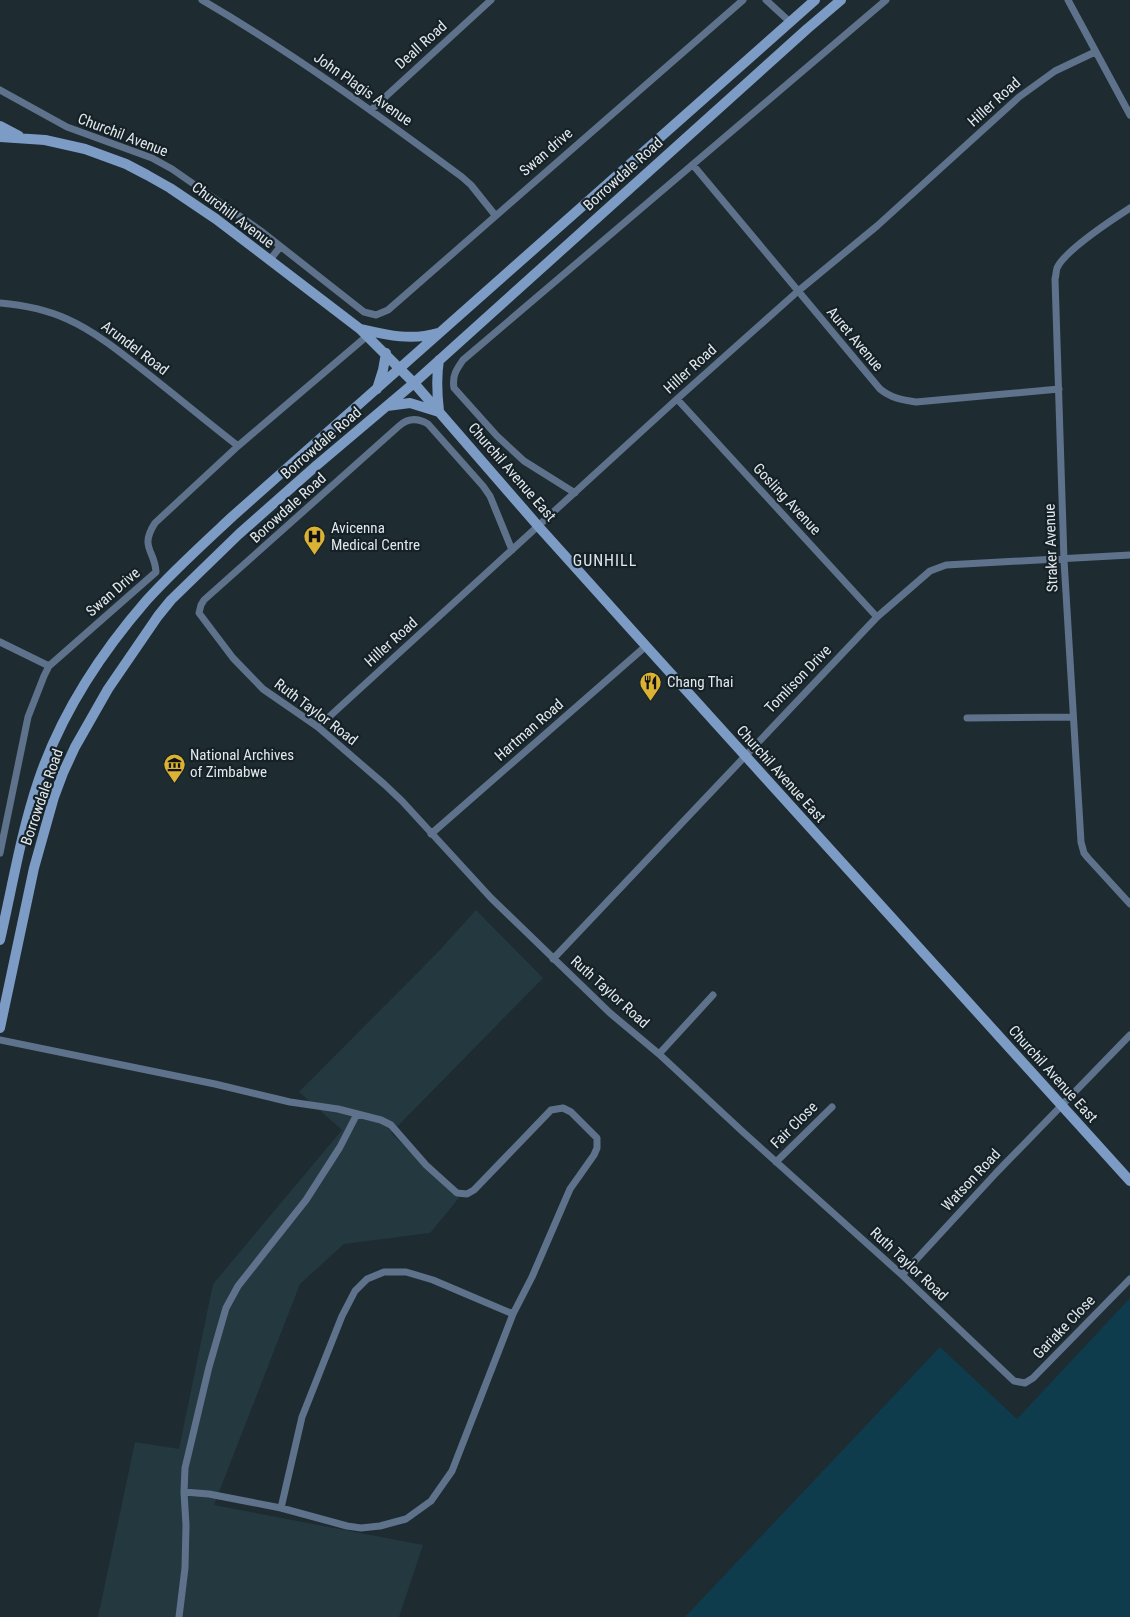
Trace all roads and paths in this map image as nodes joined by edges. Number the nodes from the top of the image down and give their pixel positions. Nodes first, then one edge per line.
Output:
1 (202, 0) edge
2 (491, 0) edge
3 (743, 0) edge
4 (766, 0) edge
5 (815, 0) edge
6 (841, 0) edge
7 (886, 0) edge
8 (1068, 0) edge
9 (790, 22) junction
10 (1095, 52) junction
11 (0, 90) edge
12 (371, 110) junction
13 (1130, 115) edge
14 (0, 126) edge
15 (0, 137) edge
16 (22, 138) junction
17 (693, 165) junction
18 (1130, 208) edge
19 (496, 215) junction
20 (280, 247) junction
21 (269, 261) junction
22 (797, 292) junction
23 (0, 303) edge
24 (364, 312) joint
25 (364, 332) junction
26 (441, 332) junction
27 (386, 354) junction
28 (439, 360) junction
29 (400, 368) junction
30 (414, 383) junction
31 (1059, 388) junction
32 (376, 391) junction
33 (677, 399) junction
34 (386, 406) junction
35 (440, 412) junction
36 (399, 426) joint
37 (238, 446) junction
38 (576, 493) junction
39 (539, 527) junction
40 (512, 550) junction
41 (1130, 555) edge
42 (1064, 560) junction
43 (200, 612) joint
44 (877, 617) junction
45 (0, 642) edge
46 (646, 646) junction
47 (49, 666) junction
48 (1073, 717) junction
49 (967, 718) dead end
50 (318, 727) junction
51 (745, 756) junction
52 (430, 834) junction
53 (0, 853) edge
54 (1129, 901) edge
55 (0, 940) edge
56 (554, 959) junction
57 (713, 995) dead end
58 (0, 1028) edge
59 (1130, 1035) edge
60 (0, 1040) edge
61 (659, 1054) junction
62 (1062, 1106) junction
63 (832, 1107) dead end
64 (357, 1114) junction
65 (776, 1162) junction
66 (1130, 1181) edge
67 (902, 1275) junction
68 (1130, 1279) edge
69 (513, 1314) junction
70 (1014, 1380) joint
71 (184, 1492) junction
72 (281, 1508) junction
73 (179, 1617) edge

1 - 12 street, John Plagis Avenue
2 - 12 street, Deall Road
3 - 19 street, Swan drive
4 - 9 street
5 - 9 main road, Borrowdale Road
6 - 28 main road, Borrowdale Road
7 - 17 street
8 - 10 street
9 - 26 main road, Borrowdale Road
10 - 13 street
10 - 22 street, Hiller Road
11 - 20 street, Churchil Avenue
12 - 19 street, John Plagis Avenue
14 - 16 main road
15 - 16 main road, Churchill Avenue
16 - 21 main road, Churchill Avenue
17 - 22 street, Auret Avenue
17 - 38 street, Churchil Avenue East
18 - 31 street, Straker Avenue
19 - 24 street, Swan drive
20 - 21 street
20 - 24 street, Churchil Avenue
21 - 25 main road, Churchill Avenue
22 - 31 street, Auret Avenue
22 - 33 street, Hiller Road
23 - 37 street, Arundel Road
25 - 26 main road
25 - 27 main road, Churchill Avenue
25 - 37 street, Swan Drive
26 - 29 main road, Borrowdale Road
27 - 29 main road, Churchill Avenue
27 - 32 main road
28 - 30 main road, Borrowdale Road
28 - 35 main road
29 - 30 main road, Churchill Avenue
29 - 32 main road, Borrowdale Road
30 - 34 main road, Borrowdale Road
30 - 35 main road, Churchil Avenue East
31 - 42 street, Straker Avenue
32 - 55 main road, Borrowdale Road
33 - 38 street, Hiller Road
33 - 44 street, Gosling Avenue
34 - 35 main road
34 - 58 main road, Borrowdale Road
35 - 39 main road, Churchil Avenue East
36 - 40 street, Churchil Avenue East
36 - 43 street, Borowdale Road
37 - 47 street, Swan Drive
38 - 39 street, Hiller Road
39 - 40 street, Hiller Road
39 - 46 main road, Churchil Avenue East
40 - 50 street, Hiller Road
41 - 42 street, Tomlison Drive
42 - 44 street, Tomlison Drive
42 - 48 street, Straker Avenue
43 - 50 street, Ruth Taylor Road
44 - 51 street, Tomlison Drive
45 - 47 street
46 - 51 main road, Churchil Avenue East
46 - 52 street, Hartman Road
47 - 53 street, Swan Drive
48 - 49 street
48 - 54 street, Straker Avenue
50 - 52 street, Ruth Taylor Road
51 - 56 street, Tomlison Drive
51 - 62 main road, Churchil Avenue East
52 - 56 street, Ruth Taylor Road
56 - 61 street, Ruth Taylor Road
57 - 61 street
59 - 62 street, Watson Road
60 - 64 street
61 - 65 street, Ruth Taylor Road
62 - 66 main road, Churchil Avenue East
62 - 67 street, Watson Road
63 - 65 street, Fair Close
64 - 69 street
64 - 71 street
65 - 67 street, Ruth Taylor Road
67 - 70 street, Ruth Taylor Road
68 - 70 street, Gariake Close
69 - 72 street
69 - 72 street
71 - 72 street
71 - 73 street

